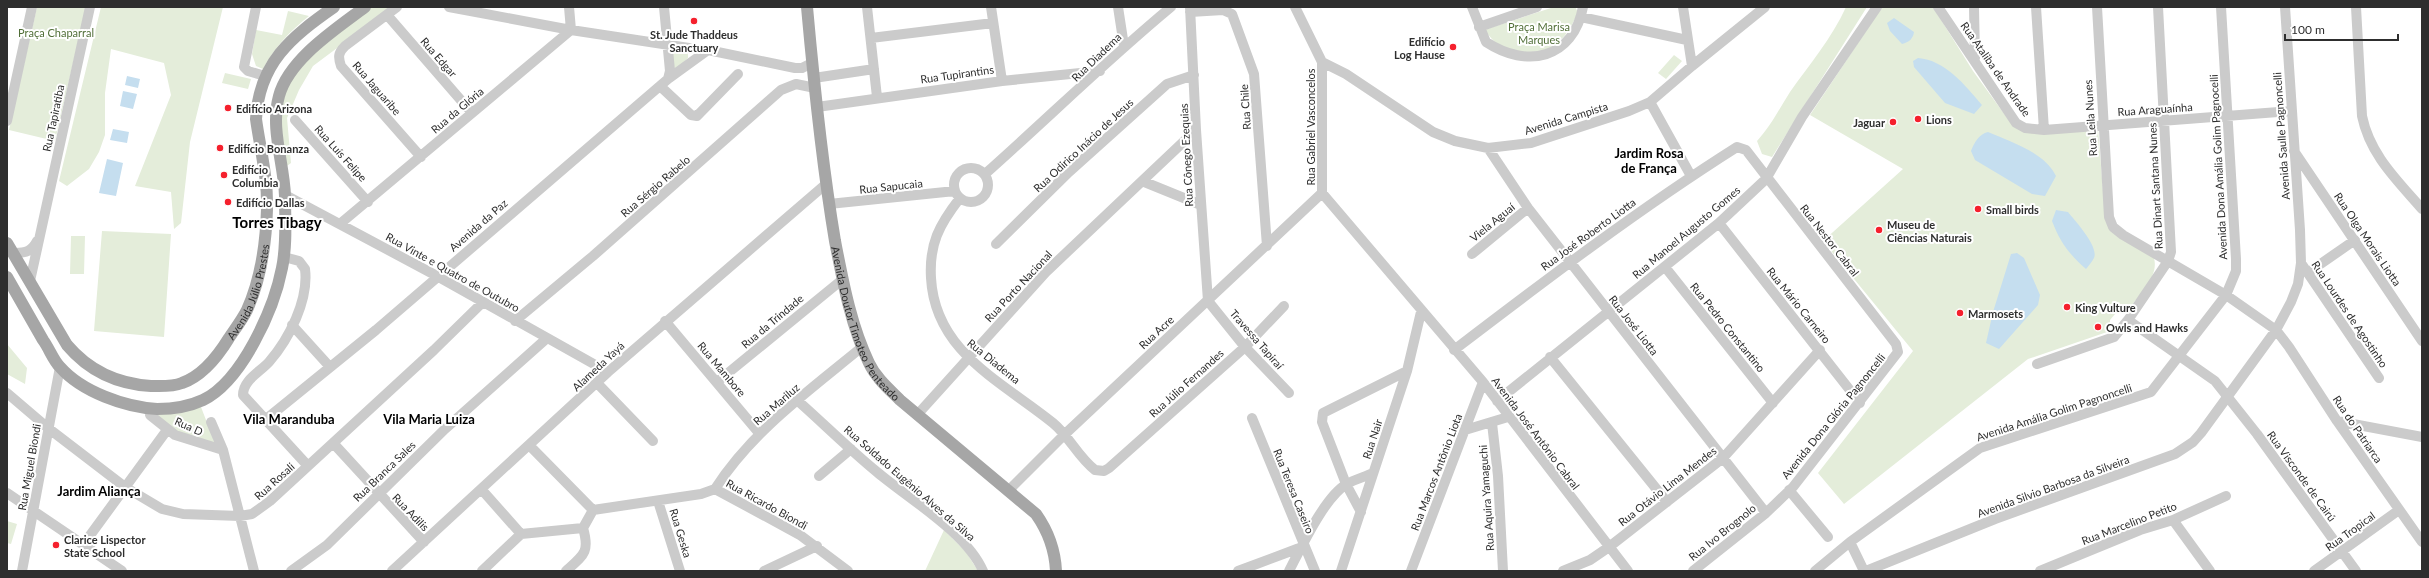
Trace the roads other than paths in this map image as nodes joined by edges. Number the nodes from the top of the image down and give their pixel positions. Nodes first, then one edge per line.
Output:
1 (32, 7) edge
2 (90, 7) edge
3 (256, 7) edge
4 (320, 7) edge
5 (334, 7) edge
6 (365, 7) edge
7 (397, 7) edge
8 (449, 7) edge
9 (569, 7) edge
10 (664, 7) edge
11 (807, 7) edge
12 (867, 7) edge
13 (991, 7) edge
14 (1118, 7) edge
15 (1171, 7) edge
16 (1295, 7) edge
17 (1472, 7) edge
18 (1537, 7) edge
19 (1683, 7) edge
20 (1765, 7) edge
21 (1877, 7) edge
22 (1938, 7) edge
23 (1974, 7) edge
24 (2036, 7) edge
25 (2097, 7) edge
26 (2158, 7) edge
27 (2221, 7) edge
28 (2284, 7) edge
29 (2356, 7) edge
30 (1190, 9) edge
31 (1582, 12) edge
32 (388, 16) junction
33 (317, 19) junction
34 (994, 23) junction
35 (1479, 28) junction
36 (571, 30) junction
37 (870, 38) junction
38 (1688, 40) junction
39 (667, 46) junction
40 (1124, 46) junction
41 (689, 48) dead end
42 (1975, 58) junction
43 (1322, 62) junction
44 (812, 63) junction
45 (1692, 66) junction
46 (795, 68) junction
47 (874, 69) junction
48 (1100, 71) junction
49 (738, 74) dead end
50 (1194, 75) junction
51 (265, 76) junction
52 (1002, 81) junction
53 (664, 83) junction
54 (814, 83) junction
55 (796, 84) junction
56 (877, 97) junction
57 (1650, 102) junction
58 (817, 107) junction
59 (2291, 111) junction
60 (472, 113) junction
61 (2227, 117) junction
62 (295, 120) dead end
63 (2164, 120) junction
64 (7, 122) edge
65 (2103, 125) junction
66 (1196, 130) junction
67 (2044, 130) junction
68 (1742, 147) joint
69 (1488, 148) junction
70 (2294, 151) junction
71 (420, 157) junction
72 (985, 174) junction
73 (1691, 176) junction
74 (1766, 179) junction
75 (1142, 180) junction
76 (826, 184) junction
77 (265, 186) junction
78 (1322, 194) junction
79 (285, 195) junction
80 (958, 195) junction
81 (368, 202) junction
82 (267, 203) junction
83 (829, 204) junction
84 (1201, 206) junction
85 (1528, 208) junction
86 (2422, 209) edge
87 (340, 223) junction
88 (1718, 223) junction
89 (2113, 226) joint
90 (40, 233) junction
91 (2355, 240) junction
92 (7, 243) edge
93 (996, 244) dead end
94 (1267, 246) junction
95 (15, 253) junction
96 (1472, 254) dead end
97 (284, 257) junction
98 (2168, 261) junction
99 (1570, 262) junction
100 (2301, 263) junction
101 (1664, 267) junction
102 (2308, 272) junction
103 (438, 276) junction
104 (7, 277) edge
105 (843, 279) junction
106 (30, 281) junction
107 (2226, 295) junction
108 (1208, 301) junction
109 (483, 302) junction
110 (1284, 306) dead end
111 (1608, 311) junction
112 (1421, 312) junction
113 (2128, 320) junction
114 (515, 321) junction
115 (665, 321) junction
116 (292, 325) junction
117 (2276, 330) junction
118 (546, 339) junction
119 (2422, 340) edge
120 (862, 347) junction
121 (1245, 347) junction
122 (1454, 350) junction
123 (1820, 350) junction
124 (1899, 350) joint
125 (2179, 356) junction
126 (1550, 357) junction
127 (968, 358) junction
128 (2037, 364) dead end
129 (60, 367) junction
130 (330, 367) junction
131 (608, 372) junction
132 (1407, 372) junction
133 (2379, 378) dead end
134 (597, 382) junction
135 (717, 382) junction
136 (1483, 382) junction
137 (7, 393) edge
138 (1288, 393) dead end
139 (2228, 396) junction
140 (1497, 400) junction
141 (798, 401) junction
142 (1772, 403) junction
143 (1860, 403) junction
144 (917, 414) junction
145 (150, 415) dead end
146 (1508, 417) junction
147 (1252, 418) dead end
148 (264, 420) junction
149 (211, 422) dead end
150 (2337, 422) junction
151 (1492, 423) junction
152 (48, 428) junction
153 (167, 430) junction
154 (1465, 430) junction
155 (760, 433) junction
156 (1064, 434) junction
157 (2422, 438) edge
158 (653, 441) dead end
159 (334, 444) junction
160 (529, 446) junction
161 (851, 448) junction
162 (223, 450) junction
163 (1723, 458) junction
164 (308, 466) junction
165 (1100, 472) joint
166 (1373, 474) junction
167 (820, 476) dead end
168 (1346, 484) junction
169 (125, 487) junction
170 (715, 489) junction
171 (482, 490) junction
172 (1009, 490) junction
173 (1789, 490) junction
174 (7, 493) edge
175 (378, 494) junction
176 (2226, 496) dead end
177 (658, 501) junction
178 (1667, 502) junction
179 (33, 510) junction
180 (593, 510) junction
181 (2399, 510) junction
182 (1361, 512) junction
183 (1766, 513) junction
184 (240, 516) junction
185 (2173, 520) junction
186 (583, 528) junction
187 (521, 534) junction
188 (1828, 537) dead end
189 (424, 542) junction
190 (1850, 542) junction
191 (2422, 542) edge
192 (83, 545) junction
193 (817, 546) junction
194 (1302, 546) junction
195 (1609, 547) junction
196 (2343, 552) junction
197 (1056, 566) edge
198 (2045, 570) edge
199 (2206, 570) edge
200 (22, 571) edge
201 (122, 571) edge
202 (254, 571) edge
203 (291, 571) edge
204 (392, 571) edge
205 (482, 571) edge
206 (566, 571) edge
207 (680, 571) edge
208 (764, 571) edge
209 (848, 571) edge
210 (983, 571) edge
211 (1064, 571) edge
212 (1238, 571) edge
213 (1290, 571) edge
214 (1315, 571) edge
215 (1341, 571) edge
216 (1411, 571) edge
217 (1503, 571) edge
218 (1563, 571) edge
219 (1628, 571) edge
220 (1692, 571) edge
221 (1815, 571) edge
222 (1865, 571) edge
223 (2314, 571) edge
224 (2356, 571) edge

1 - 64 street
2 - 90 street, Rua Tapiratiba
3 - 51 street
4 - 33 street
5 - 33 main road, Avenida Júlio Prestes
6 - 79 main road, Avenida Júlio Prestes
7 - 32 street, Rua Jaguaribe
8 - 36 street
9 - 36 street
10 - 39 street
11 - 44 main road, Avenida Doutor Timoteo Penteado
12 - 37 street
13 - 34 street
14 - 40 street
15 - 40 street, Rua Diadema
16 - 43 street, Rua Gabriel Vasconcelos
17 - 35 street
18 - 35 street
19 - 38 street
20 - 45 street, Avenida Campista
21 - 74 street, Rua Manoel Augusto Gomes
22 - 42 street, Rua Ataliba de Andrade
23 - 42 street
24 - 67 street
25 - 65 street, Rua Leila Nunes
26 - 63 street, Rua Dinart Santana Nunes
27 - 61 street, Avenida Dona Amália Golim Pagnocelli
28 - 59 street, Avenida Saulle Pagnoncelli
29 - 86 street
30 - 50 street, Rua Cônego Ezequias
30 - 94 street, Rua Chile
31 - 35 street
31 - 38 street
32 - 60 street, Rua Edgar
32 - 71 street, Rua Jaguaribe
33 - 51 main road, Avenida Júlio Prestes
34 - 37 street
34 - 52 street
36 - 39 street
36 - 60 street, Rua da Glória
37 - 47 street
38 - 45 street
39 - 41 street
39 - 53 street
40 - 48 street, Rua Diadema
42 - 67 street, Rua Ataliba de Andrade
43 - 69 street, Avenida Campista
43 - 78 street, Rua Gabriel Vasconcelos
44 - 46 street
44 - 54 main road, Avenida Doutor Timoteo Penteado
45 - 57 street, Avenida Campista
46 - 53 street, Avenida da Paz
46 - 55 street
47 - 54 street
47 - 56 street
48 - 52 street, Rua Tupirantins
48 - 72 street, Rua Diadema
49 - 53 street
50 - 66 street, Rua Cônego Ezequias
50 - 93 street, Rua Odirico Inácio de Jesus
51 - 77 main road, Avenida Júlio Prestes
52 - 56 street, Rua Tupirantins
53 - 103 street, Avenida da Paz
54 - 55 street
54 - 58 main road, Avenida Doutor Timoteo Penteado
55 - 114 street, Rua Sérgio Rabelo
56 - 58 street, Rua Tupirantins
57 - 69 street, Avenida Campista
57 - 73 street
58 - 76 main road, Avenida Doutor Timoteo Penteado
59 - 61 street, Rua Araguaínha
59 - 70 street, Avenida Saulle Pagnoncelli
60 - 71 street, Rua da Glória
61 - 63 street, Rua Araguaínha
61 - 107 street, Avenida Dona Amália Golim Pagnocelli
62 - 81 street, Rua Luís Felipe
63 - 65 street, Rua Araguaínha
63 - 98 street, Rua Dinart Santana Nunes
65 - 67 street, Rua Araguaínha
65 - 89 street, Rua Leila Nunes
66 - 75 street, Rua Porto Nacional
66 - 84 street, Rua Cônego Ezequias
68 - 73 street, Rua José Roberto Liotta
68 - 74 street, Rua Nestor Cabral
69 - 85 street, Rua José Liotta
70 - 91 street, Rua Olga Morais Liotta
70 - 100 street, Avenida Saulle Pagnoncelli
71 - 81 street, Rua da Glória
72 - 80 street
72 - 80 street
73 - 99 street, Rua José Roberto Liotta
74 - 88 street, Rua Manoel Augusto Gomes
74 - 124 street, Rua Nestor Cabral
75 - 84 street
75 - 127 street, Rua Porto Nacional
76 - 83 main road, Avenida Doutor Timoteo Penteado
76 - 115 street, Alameda Yayá
77 - 79 main road
77 - 82 main road, Avenida Júlio Prestes
78 - 94 street, Rua Acre
78 - 112 street, Rua Gabriel Vasconcelos
79 - 82 main road
79 - 87 street, Rua Vinte e Quatro de Outubro
79 - 97 main road, Avenida Júlio Prestes
80 - 83 street, Rua Sapucaia
80 - 127 street, Rua Diadema
81 - 87 street, Rua da Glória
82 - 106 main road, Avenida Júlio Prestes
83 - 105 main road, Avenida Doutor Timoteo Penteado
84 - 108 street, Rua Cônego Ezequias
85 - 96 street, Viela Aguaí
85 - 99 street, Rua José Liotta
87 - 103 street, Rua Vinte e Quatro de Outubro
88 - 101 street, Rua Manoel Augusto Gomes
88 - 123 street, Rua Mário Carneiro
89 - 98 street, Rua do Patriarca
90 - 95 street, Rua Tapiratiba
90 - 106 street, Rua Tapiratiba
91 - 102 street
91 - 119 street, Rua Olga Morais Liotta
92 - 95 main road, Avenida Júlio Prestes
94 - 108 street, Rua Acre
95 - 106 main road, Avenida Júlio Prestes
97 - 116 street
97 - 129 main road, Avenida Júlio Prestes
98 - 107 street, Rua do Patriarca
98 - 113 street, Rua Dinart Santana Nunes
99 - 111 street, Rua José Liotta
99 - 122 street, Rua José Roberto Liotta
100 - 102 street, Rua Lourdes de Agostinho
100 - 117 street, Avenida Saulle Pagnoncelli
101 - 111 street, Rua Manoel Augusto Gomes
101 - 142 street, Rua Pedro Constantino
102 - 133 street, Rua Lourdes de Agostinho
103 - 109 street, Rua Vinte e Quatro de Outubro
103 - 130 street, Avenida da Paz
104 - 129 main road
105 - 120 main road, Avenida Doutor Timoteo Penteado
105 - 135 street, Rua da Trindade
107 - 117 street, Rua do Patriarca
107 - 125 street, Avenida Dona Amália Golim Pagnocelli
108 - 121 street, Travessa Tapiraí
108 - 156 street, Rua Acre
109 - 114 street, Rua Vinte e Quatro de Outubro
109 - 159 street, Rua Rosali
110 - 121 street, Rua Júlio Fernandes
111 - 126 street, Rua Manoel Augusto Gomes
111 - 163 street, Rua José Liotta
112 - 122 street, Avenida José Antônio Cabral
112 - 132 street, Rua Nair
113 - 125 street, Rua Visconde de Cairú
113 - 128 street, Rua Dinart Santana Nunes
114 - 118 street, Rua Vinte e Quatro de Outubro
115 - 131 street, Alameda Yayá
115 - 135 street, Rua Mambore
116 - 130 street
116 - 148 street
117 - 139 street, Avenida Silvio Barbosa da Silveira
117 - 150 street, Rua do Patriarca
118 - 131 street, Rua Vinte e Quatro de Outubro
118 - 175 street, Rua Branca Sales
120 - 141 street, Rua Mariluz
120 - 144 main road, Avenida Doutor Timoteo Penteado
121 - 138 street, Travessa Tapiraí
121 - 165 street, Rua Júlio Fernandes
122 - 136 street, Avenida José Antônio Cabral
123 - 142 street, Rua Otávio Lima Mendes
123 - 143 street, Rua Mário Carneiro
124 - 143 street, Avenida Dona Glória Pagnoncelli
125 - 139 street, Rua Visconde de Cairú
125 - 190 street, Avenida Amália Golim Pagnoncelli
126 - 140 street, Rua Manoel Augusto Gomes
126 - 178 street
127 - 144 street, Rua Porto Nacional
127 - 156 street, Rua Diadema
129 - 152 street, Rua Miguel Biondi
130 - 148 street, Avenida da Paz
131 - 134 street, Alameda Yayá
132 - 166 street, Rua Nair
132 - 168 street
134 - 158 street
134 - 160 street, Alameda Yayá
135 - 155 street, Rua Mambore
136 - 140 street, Avenida José Antônio Cabral
136 - 154 street, Rua Marcos Antônio Liota
137 - 152 street, Rua Rosali
139 - 196 street, Rua Visconde de Cairú
139 - 222 street, Avenida Silvio Barbosa da Silveira
140 - 146 street, Avenida José Antônio Cabral
141 - 155 street, Rua Mariluz
141 - 161 street, Rua Soldado Eugênio Alves da Silva
142 - 163 street, Rua Otávio Lima Mendes
143 - 173 street, Avenida Dona Glória Pagnoncelli
144 - 172 main road, Avenida Doutor Timoteo Penteado
145 - 153 street, Rua D
146 - 151 street
146 - 195 street, Avenida José Antônio Cabral
147 - 194 street, Rua Teresa Caseiro
148 - 164 street
149 - 162 street
150 - 157 street
150 - 181 street, Rua do Patriarca
151 - 154 street
151 - 217 street, Rua Aquira Yamaguchi
152 - 169 street, Rua Rosali
152 - 179 street, Rua Miguel Biondi
153 - 162 street, Rua D
153 - 169 street
154 - 216 street, Rua Marcos Antônio Liota
155 - 170 street, Rua Mariluz
156 - 165 street, Rua Diadema
156 - 172 street, Rua Acre
159 - 164 street, Rua Rosali
159 - 175 street, Rua Adilis
160 - 171 street, Alameda Yayá
160 - 180 street
161 - 167 street
161 - 210 street, Rua Soldado Eugênio Alves da Silva
162 - 184 street
163 - 178 street, Rua Otávio Lima Mendes
163 - 183 street, Rua José Liotta
164 - 184 street, Rua Rosali
166 - 168 street
166 - 182 street, Rua Nair
168 - 182 street
168 - 194 street
169 - 184 street, Rua Rosali
169 - 192 street
170 - 177 street, Rua Ricardo Biondi
170 - 193 street, Rua Ricardo Biondi
171 - 187 street
171 - 189 street, Alameda Yayá
172 - 197 main road, Avenida Doutor Timoteo Penteado
173 - 183 street, Avenida Dona Glória Pagnoncelli
173 - 188 street
174 - 179 street
175 - 189 street, Rua Adilis
175 - 203 street, Rua Branca Sales
176 - 185 street, Rua Marcelino Petito
177 - 180 street, Rua Ricardo Biondi
177 - 207 street, Rua Geska
178 - 195 street, Rua Otávio Lima Mendes
179 - 192 street
179 - 200 street, Rua Miguel Biondi
180 - 186 street
181 - 191 street, Rua do Patriarca
181 - 196 street, Rua Tropical
182 - 215 street, Rua Nair
183 - 220 street, Rua Ivo Brognolo
184 - 202 street
185 - 198 street, Rua Marcelino Petito
185 - 199 street
186 - 187 street
186 - 206 street
187 - 205 street
189 - 204 street, Alameda Yayá
190 - 221 street, Avenida Amália Golim Pagnoncelli
190 - 222 street
192 - 201 street
193 - 208 street
193 - 209 street, Rua Ricardo Biondi
194 - 212 street
194 - 213 street
194 - 214 street, Rua Teresa Caseiro
195 - 218 street, Rua Otávio Lima Mendes
195 - 219 street, Avenida José Antônio Cabral
196 - 223 street, Rua Tropical
196 - 224 street, Rua Visconde de Cairú
197 - 211 street

